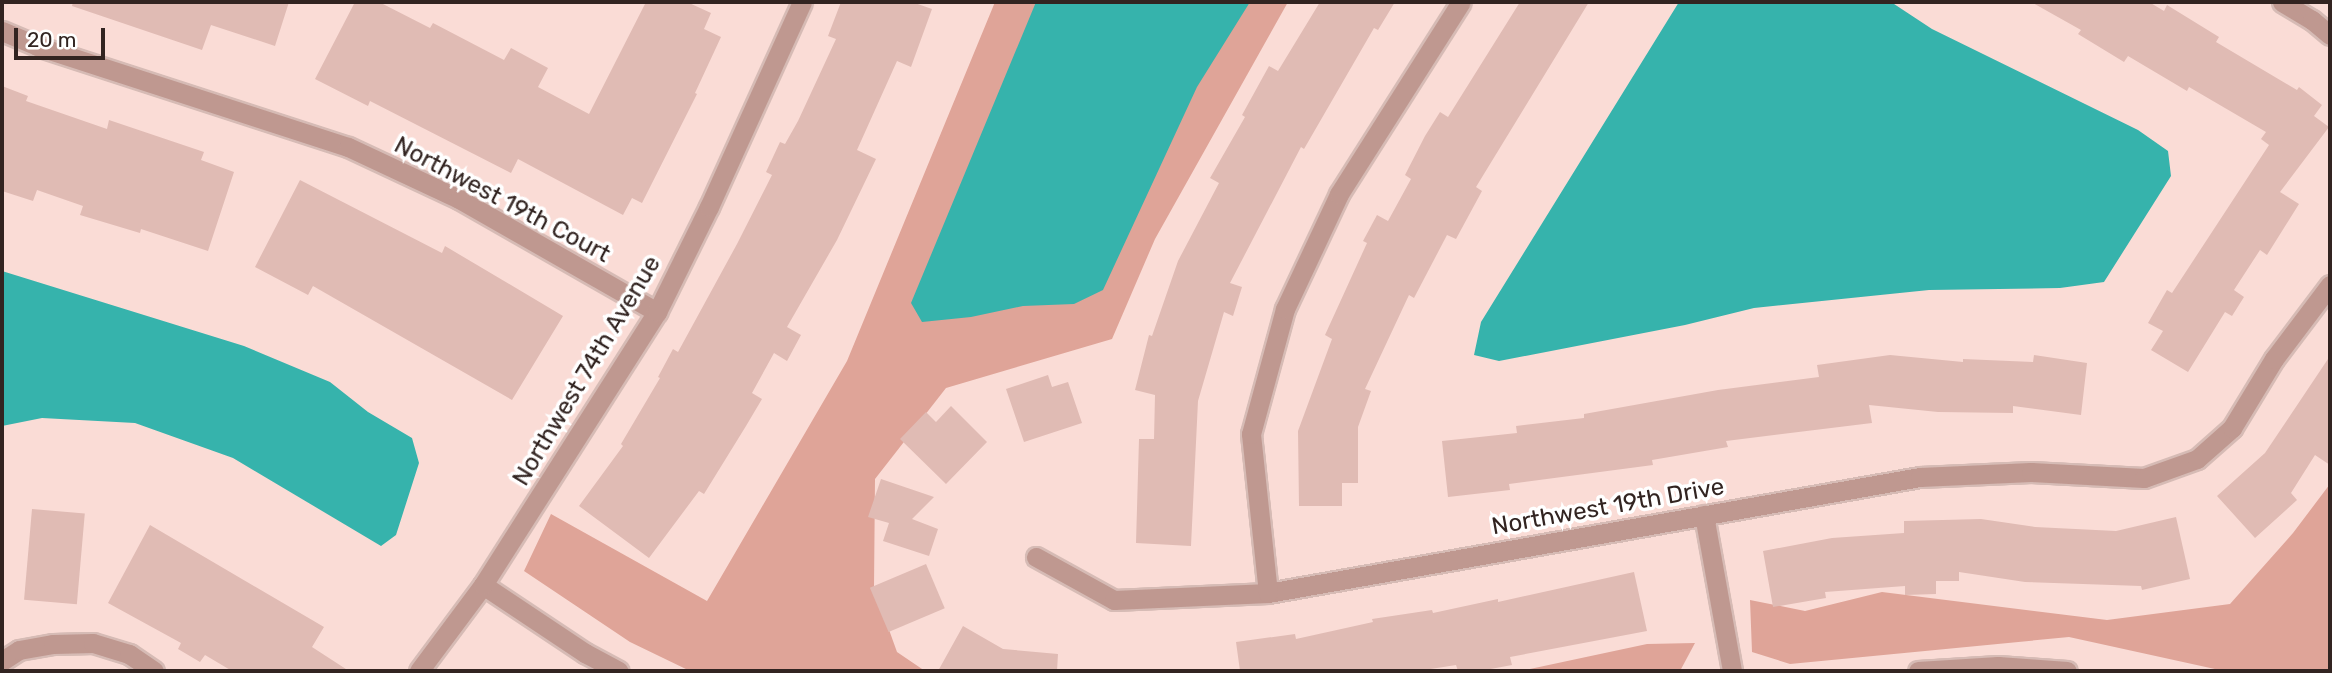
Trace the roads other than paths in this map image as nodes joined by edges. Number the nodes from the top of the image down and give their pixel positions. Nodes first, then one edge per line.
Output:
1 (802, 2) edge
2 (1461, 2) edge
3 (2282, 2) edge
4 (2, 31) edge
5 (2330, 35) edge
6 (2330, 285) edge
7 (657, 312) junction
8 (1704, 515) junction
9 (1036, 556) dead end
10 (483, 585) junction
11 (1268, 593) junction
12 (2, 661) edge
13 (154, 671) edge
14 (419, 671) edge
15 (619, 671) edge
16 (1732, 671) edge
17 (1919, 671) edge
18 (2067, 671) edge

1 - 7 street, Northwest 74th Avenue
2 - 11 street
3 - 5 street
4 - 7 street, Northwest 19th Court
6 - 8 street, Northwest 19th Drive
7 - 10 street, Northwest 74th Avenue
8 - 11 street, Northwest 19th Drive
8 - 16 street
9 - 11 street, Northwest 19th Drive
10 - 14 street, Northwest 74th Avenue
10 - 15 street
12 - 13 street
17 - 18 street

